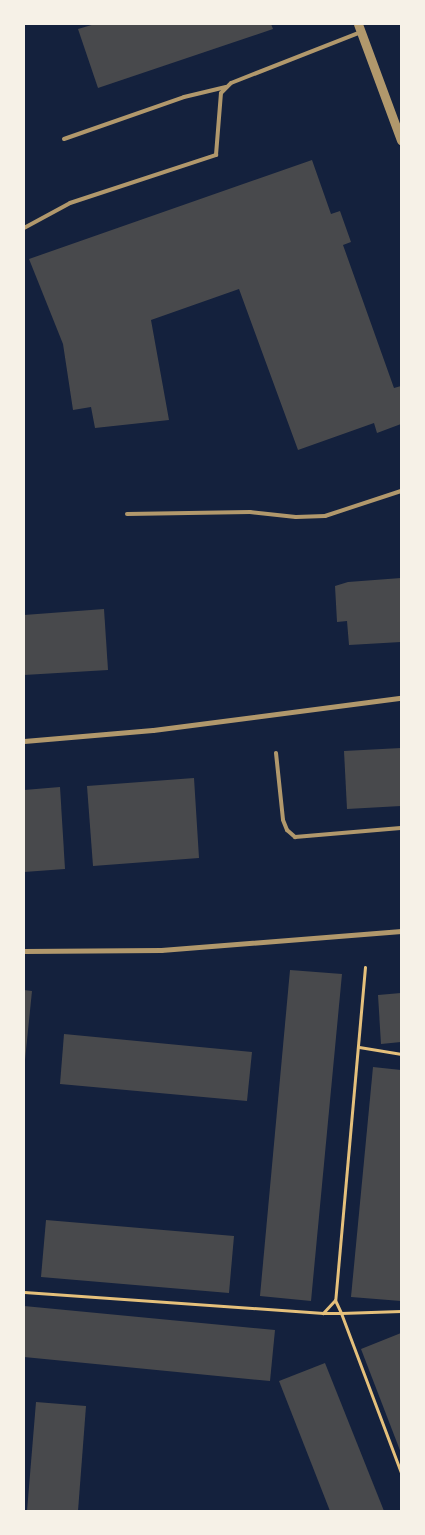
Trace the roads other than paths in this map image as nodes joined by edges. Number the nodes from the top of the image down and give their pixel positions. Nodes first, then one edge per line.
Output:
1 (360, 28) edge
2 (227, 87) junction
3 (64, 139) dead end
4 (401, 140) edge
5 (24, 228) edge
6 (401, 491) edge
7 (127, 514) dead end
8 (401, 698) edge
9 (24, 741) edge
10 (276, 753) dead end
11 (401, 828) edge
12 (401, 931) edge
13 (24, 951) edge

1 - 2 lane
1 - 4 street
2 - 3 lane
2 - 5 lane
6 - 7 lane
8 - 9 street
10 - 11 lane
12 - 13 street

